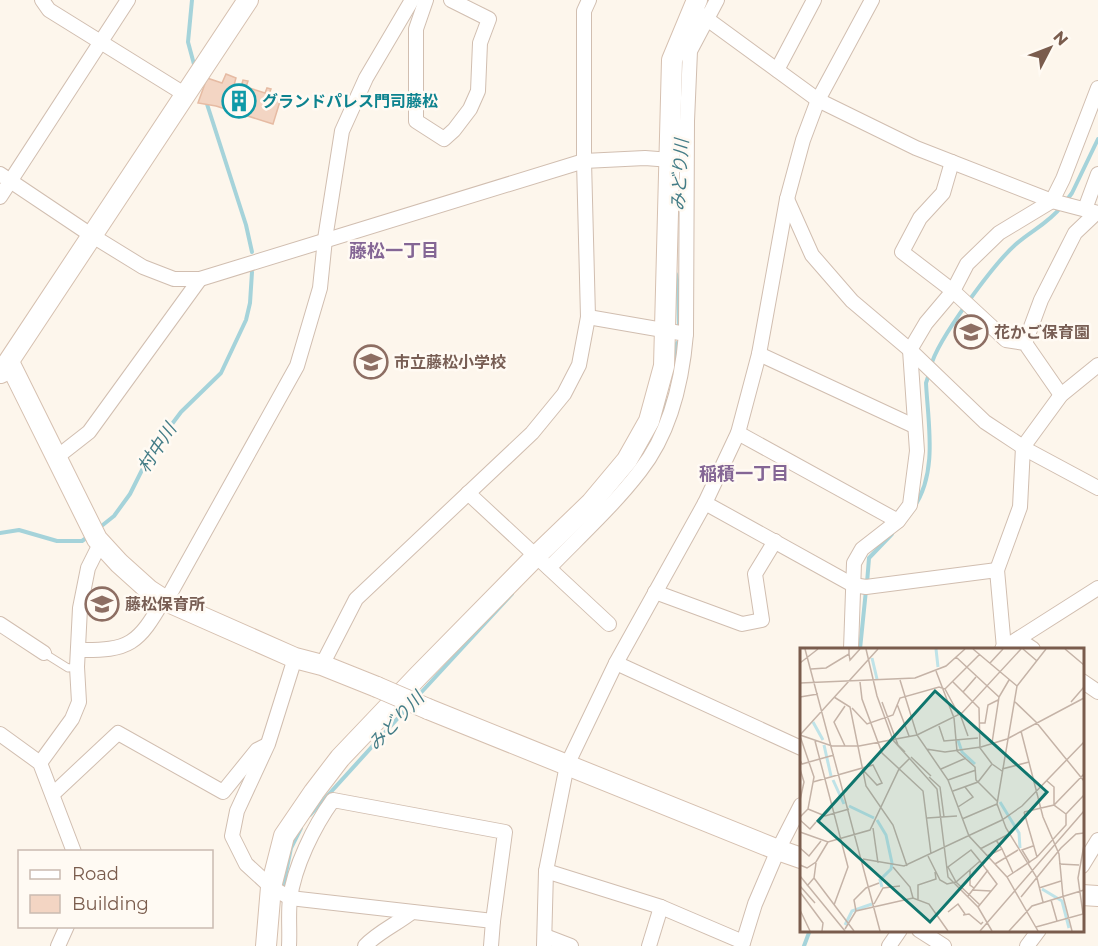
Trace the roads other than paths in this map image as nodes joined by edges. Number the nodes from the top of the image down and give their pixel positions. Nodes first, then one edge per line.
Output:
1 (42, 0) edge
2 (128, 0) edge
3 (248, 0) edge
4 (412, 0) edge
5 (426, 0) edge
6 (451, 0) edge
7 (589, 0) edge
8 (717, 0) edge
9 (814, 0) edge
10 (872, 0) edge
11 (694, 7) edge
12 (101, 41) junction
13 (777, 70) junction
14 (194, 83) junction
15 (1098, 88) edge
16 (818, 100) junction
17 (671, 160) junction
18 (584, 161) junction
19 (952, 162) junction
20 (1098, 174) edge
21 (5, 178) edge
22 (0, 197) edge
23 (787, 199) junction
24 (1052, 201) junction
25 (1093, 212) edge
26 (91, 235) junction
27 (325, 239) junction
28 (200, 279) junction
29 (953, 291) junction
30 (588, 317) junction
31 (676, 333) junction
32 (1025, 343) junction
33 (910, 350) junction
34 (759, 354) junction
35 (1098, 365) edge
36 (4, 368) edge
37 (1061, 395) junction
38 (914, 426) junction
39 (738, 433) junction
40 (1023, 447) junction
41 (57, 457) junction
42 (1097, 486) edge
43 (468, 494) junction
44 (705, 502) junction
45 (898, 521) junction
46 (95, 536) junction
47 (775, 541) junction
48 (543, 562) junction
49 (997, 570) junction
50 (853, 585) junction
51 (1098, 588) edge
52 (655, 592) junction
53 (165, 600) junction
54 (0, 624) edge
55 (609, 624) dead end
56 (1018, 639) junction
57 (851, 648) edge
58 (1003, 648) edge
59 (1032, 648) edge
60 (78, 650) junction
61 (44, 653) joint
62 (295, 658) junction
63 (616, 663) junction
64 (322, 665) junction
65 (77, 667) junction
66 (1083, 682) edge
67 (1098, 692) edge
68 (0, 734) edge
69 (268, 744) junction
70 (800, 747) edge
71 (40, 763) junction
72 (567, 765) junction
73 (53, 794) junction
74 (800, 807) edge
75 (1098, 840) edge
76 (73, 850) edge
77 (778, 850) junction
78 (800, 858) edge
79 (1083, 864) edge
80 (546, 872) junction
81 (271, 887) junction
82 (1083, 895) edge
83 (1098, 896) edge
84 (290, 898) junction
85 (661, 908) junction
86 (412, 912) junction
87 (494, 921) junction
88 (66, 928) edge
89 (899, 931) edge
90 (921, 931) edge
91 (1038, 931) edge
92 (544, 941) edge
93 (742, 944) edge
94 (58, 946) edge
95 (266, 946) edge
96 (289, 946) edge
97 (365, 946) edge
98 (491, 946) edge
99 (571, 946) edge
100 (649, 946) edge
101 (889, 946) edge
102 (944, 946) edge
103 (1027, 946) edge

1 - 12 street
2 - 12 street
3 - 14 street
4 - 27 street
5 - 6 street
7 - 18 street
8 - 11 street
9 - 13 street
10 - 16 street
11 - 13 street
11 - 17 street
11 - 31 street
12 - 14 street
12 - 21 street
13 - 16 street
14 - 26 street
15 - 24 street
16 - 19 street
16 - 23 street
17 - 18 street
17 - 31 street
18 - 27 street
18 - 30 street
19 - 24 street
19 - 29 street
20 - 25 street
21 - 22 street
21 - 26 street
23 - 33 street
23 - 34 street
24 - 25 street
24 - 29 street
25 - 32 street
26 - 28 street
26 - 36 street
27 - 28 street
27 - 53 street
28 - 41 street
29 - 32 street
29 - 33 street
30 - 31 street
30 - 43 street
31 - 48 street
32 - 37 street
33 - 38 street
33 - 40 street
34 - 38 street
34 - 39 street
35 - 37 street
36 - 41 street
37 - 40 street
38 - 45 street
39 - 44 street
39 - 45 street
40 - 42 street
40 - 49 street
41 - 46 street
43 - 48 street
43 - 64 street
44 - 47 street
44 - 52 street
45 - 50 street
46 - 53 street
46 - 60 street
47 - 50 street
47 - 52 street
48 - 55 street
48 - 81 street
49 - 50 street
49 - 58 street
50 - 57 street
51 - 56 street
52 - 63 street
53 - 60 street
53 - 62 street
54 - 61 street
56 - 58 street
56 - 59 street
60 - 65 street
61 - 65 lane
62 - 64 street
62 - 69 street
63 - 70 street
63 - 72 street
64 - 72 street, bridge
65 - 71 street
66 - 67 street
68 - 71 street
69 - 73 street
69 - 81 street
71 - 73 street
72 - 77 street
72 - 80 street
73 - 76 street
74 - 77 street
75 - 79 street
77 - 78 street
77 - 93 street
80 - 85 street
80 - 92 street
81 - 84 street
81 - 95 street
82 - 83 street
84 - 86 street
84 - 87 street
84 - 96 street
85 - 93 street
85 - 100 street
86 - 87 street
86 - 97 street
87 - 98 street
88 - 94 street
89 - 101 street
90 - 102 street
91 - 103 street
92 - 99 street

